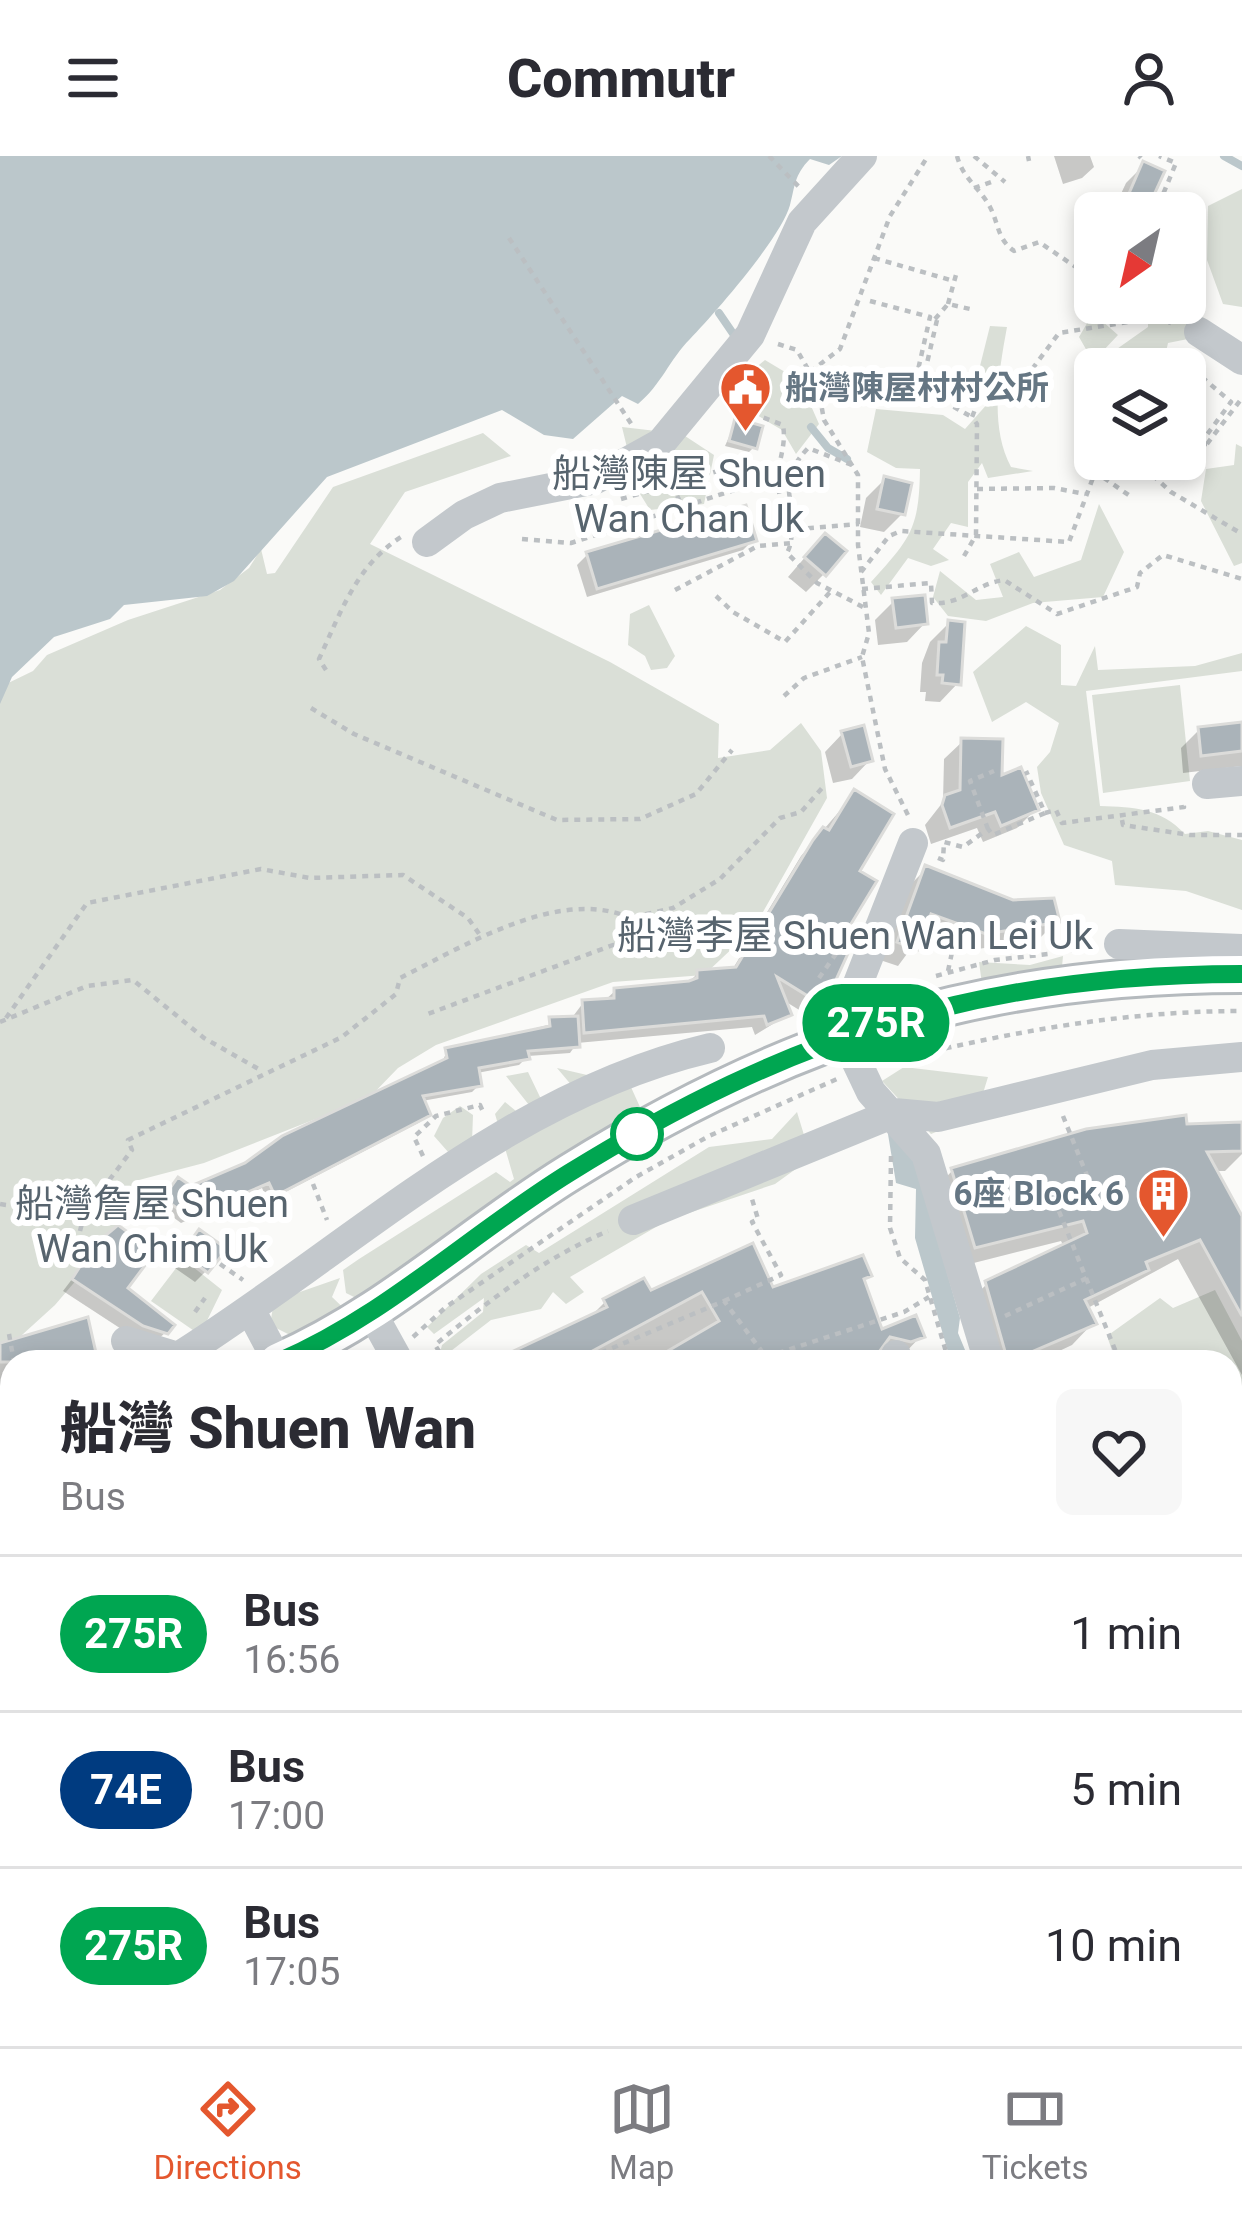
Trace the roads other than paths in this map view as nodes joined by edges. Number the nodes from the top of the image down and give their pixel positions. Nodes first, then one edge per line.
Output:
1 (862, 156) edge
2 (1199, 332) road end
3 (1242, 360) edge
4 (418, 537) road end
5 (1242, 781) edge
6 (1194, 789) road end
7 (911, 847) road end
8 (1119, 944) dead end
9 (1242, 949) edge
10 (1242, 974) edge
11 (845, 1021) junction
12 (710, 1048) dead end
13 (1242, 1057) edge
14 (888, 1115) junction
15 (635, 1219) road end
16 (251, 1311) junction
17 (373, 1315) junction
18 (126, 1341) dead end
19 (154, 1350) edge
20 (194, 1350) edge
21 (272, 1350) edge
22 (302, 1350) edge
23 (392, 1350) edge
24 (985, 1350) edge

1 - 4 street
2 - 3 street
5 - 6 street
7 - 11 street
8 - 9 street
10 - 11 main road
11 - 14 street
11 - 17 main road
12 - 16 street
13 - 14 street
14 - 15 street
14 - 24 street
16 - 20 street
16 - 21 street
17 - 22 main road
17 - 23 street
18 - 19 street

